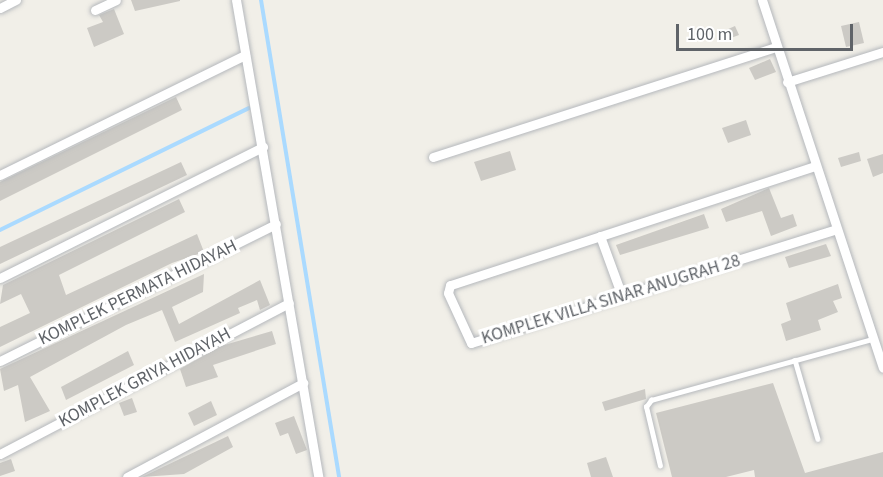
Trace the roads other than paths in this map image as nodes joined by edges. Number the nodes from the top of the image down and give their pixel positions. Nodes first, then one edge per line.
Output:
1 (16, 0) edge
2 (116, 0) edge
3 (236, 0) edge
4 (764, 1) edge
5 (0, 8) edge
6 (95, 10) dead end
7 (776, 47) junction
8 (883, 52) edge
9 (245, 54) junction
10 (787, 82) junction
11 (263, 147) junction
12 (433, 157) dead end
13 (815, 166) junction
14 (0, 175) edge
15 (276, 224) junction
16 (836, 229) junction
17 (600, 236) junction
18 (0, 278) edge
19 (621, 296) junction
20 (289, 303) junction
21 (873, 339) junction
22 (795, 360) junction
23 (0, 361) edge
24 (883, 369) edge
25 (303, 383) junction
26 (818, 439) dead end
27 (0, 454) edge
28 (660, 466) dead end
29 (127, 477) edge
30 (318, 477) edge

1 - 5 street
2 - 6 street
3 - 9 street
4 - 7 street
7 - 10 street
7 - 12 street
8 - 10 street
9 - 11 street
9 - 14 street
10 - 13 street
11 - 15 street
11 - 18 street
13 - 16 street
13 - 17 street, KOMPLEK VILLA SINAR ANUGRAH 28
15 - 20 street
15 - 23 street, KOMPLEK PERMATA HIDAYAH
16 - 19 street, KOMPLEK VILLA SINAR ANUGRAH 28
16 - 21 street
17 - 19 street
17 - 19 street, KOMPLEK VILLA SINAR ANUGRAH 28
20 - 25 street
20 - 27 street, KOMPLEK GRIYA HIDAYAH
21 - 22 lane
21 - 24 street
22 - 26 lane
22 - 28 lane
25 - 29 street
25 - 30 street

